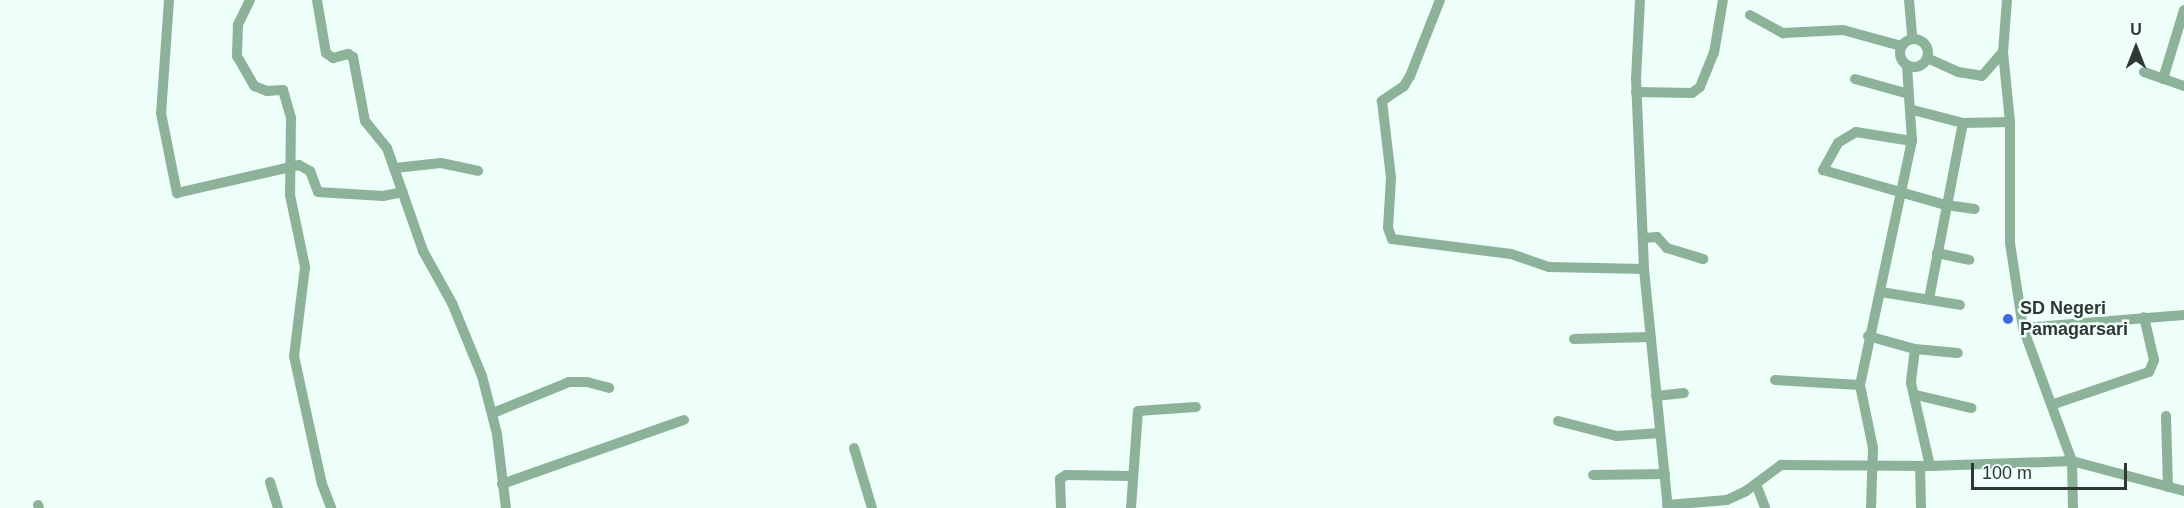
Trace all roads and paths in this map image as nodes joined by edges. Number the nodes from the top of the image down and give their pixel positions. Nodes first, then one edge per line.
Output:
1 (169, 0) edge
2 (250, 0) edge
3 (317, 0) edge
4 (1440, 0) edge
5 (1640, 0) edge
6 (1723, 0) edge
7 (1909, 0) edge
8 (2007, 0) edge
9 (2184, 10) edge
10 (1750, 15) dead end
11 (1912, 38) junction
12 (1901, 46) junction
13 (2003, 52) junction
14 (1927, 58) junction
15 (1907, 65) junction
16 (2144, 72) dead end
17 (1855, 79) dead end
18 (2163, 79) junction
19 (2184, 86) edge
20 (1636, 92) junction
21 (1909, 94) junction
22 (1913, 110) junction
23 (2010, 122) junction
24 (1963, 123) junction
25 (1912, 141) junction
26 (293, 166) junction
27 (395, 168) junction
28 (478, 171) dead end
29 (403, 192) junction
30 (1902, 193) junction
31 (1946, 205) junction
32 (1975, 209) dead end
33 (1644, 238) junction
34 (1937, 254) junction
35 (1703, 260) dead end
36 (1969, 260) dead end
37 (1644, 269) junction
38 (1881, 292) junction
39 (1929, 299) junction
40 (1960, 305) dead end
41 (2184, 315) edge
42 (2144, 317) junction
43 (2023, 328) junction
44 (1868, 336) junction
45 (1650, 337) junction
46 (1574, 339) dead end
47 (1916, 349) junction
48 (1958, 353) dead end
49 (1775, 380) dead end
50 (1860, 385) junction
51 (609, 388) dead end
52 (1684, 393) dead end
53 (1916, 395) junction
54 (1656, 396) junction
55 (2054, 404) junction
56 (1196, 407) dead end
57 (1971, 408) dead end
58 (493, 413) junction
59 (2166, 416) dead end
60 (684, 420) dead end
61 (1558, 421) dead end
62 (1660, 433) junction
63 (854, 448) dead end
64 (2072, 461) junction
65 (1875, 465) junction
66 (1925, 466) junction
67 (1665, 474) junction
68 (1131, 476) junction
69 (1593, 476) dead end
70 (270, 482) dead end
71 (502, 484) junction
72 (1756, 484) junction
73 (2168, 487) junction
74 (2184, 491) edge
75 (1668, 506) edge
76 (278, 508) edge
77 (331, 508) edge
78 (506, 508) edge
79 (872, 508) edge
80 (1061, 508) edge
81 (1131, 508) edge
82 (1765, 508) edge
83 (1870, 508) edge
84 (1921, 508) edge
85 (2073, 508) edge

1 - 26 street
2 - 26 street
3 - 27 street
4 - 37 street
5 - 20 street
6 - 20 street
7 - 11 street
8 - 13 street
9 - 18 street
10 - 12 street
11 - 12 street
11 - 14 street
12 - 15 street
13 - 14 street
13 - 23 street
14 - 15 street
15 - 21 street
16 - 18 street
17 - 21 street
18 - 19 street
20 - 33 street
21 - 22 street
22 - 24 street
22 - 25 street
23 - 24 street
23 - 43 street
24 - 31 street
25 - 30 street
25 - 30 street
26 - 29 street
26 - 77 street
27 - 28 street
27 - 29 street
29 - 58 street
30 - 31 street
30 - 38 street
31 - 32 street
31 - 34 street
33 - 35 street
33 - 37 street
34 - 36 street
34 - 39 street
37 - 45 street
38 - 39 street
38 - 44 street
39 - 40 street
41 - 42 street
42 - 43 street
42 - 55 street
43 - 55 street
44 - 47 street
44 - 50 street
45 - 46 street
45 - 54 street
47 - 48 street
47 - 53 street
49 - 50 street
50 - 65 street
51 - 58 street
52 - 54 street
53 - 57 street
53 - 66 street
54 - 62 street
55 - 64 street
56 - 68 street
58 - 71 street
59 - 73 street
60 - 71 street
61 - 62 street
62 - 67 street
63 - 79 street
64 - 66 street
64 - 73 street
64 - 85 street
65 - 66 street
65 - 72 street
65 - 83 street
66 - 84 street
67 - 69 street
67 - 75 street
68 - 80 street
68 - 81 street
70 - 76 street
71 - 78 street
72 - 75 street
72 - 82 street
73 - 74 street

